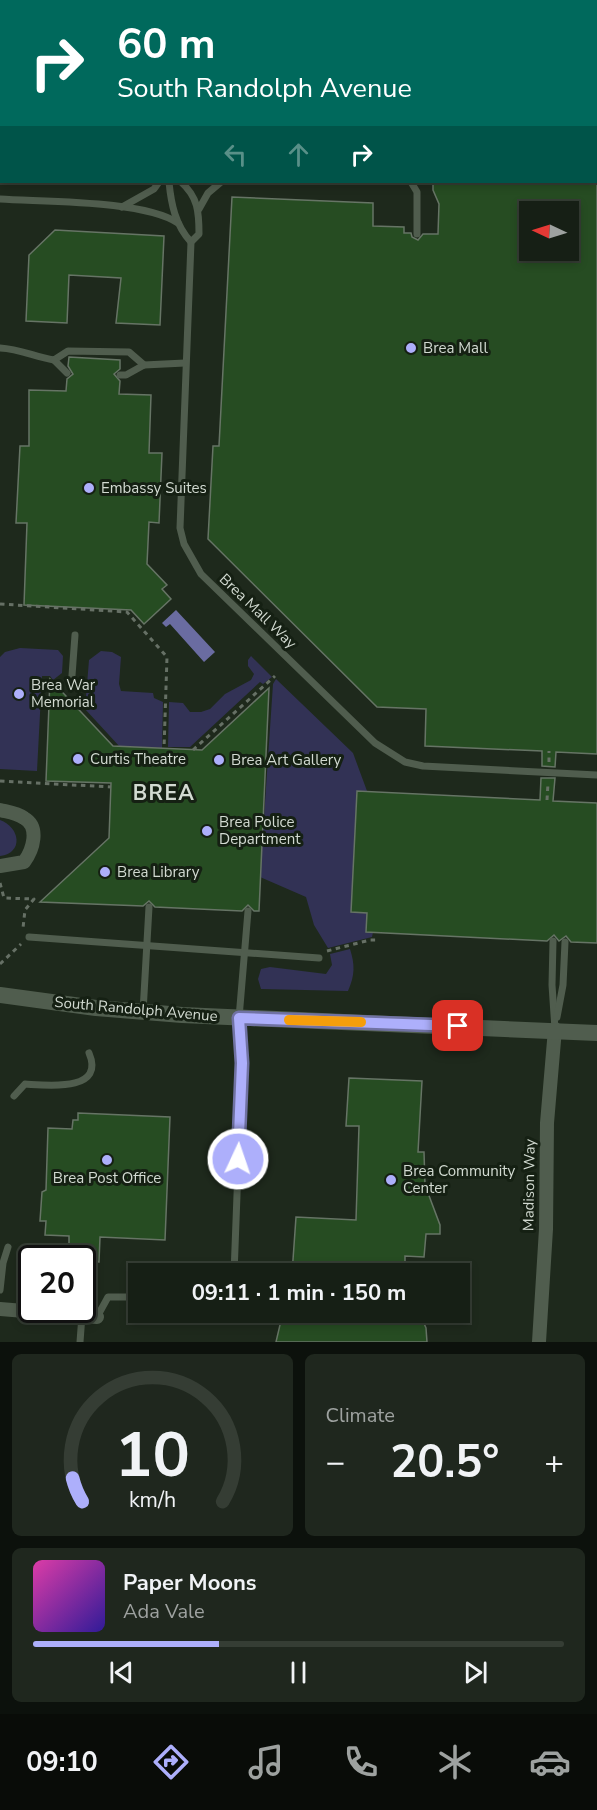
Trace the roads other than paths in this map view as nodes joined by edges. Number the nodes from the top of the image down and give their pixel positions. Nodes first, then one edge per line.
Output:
1 (158, 183) edge
2 (169, 183) edge
3 (182, 183) edge
4 (220, 183) edge
5 (412, 183) edge
6 (0, 199) edge
7 (122, 207) junction
8 (199, 208) junction
9 (178, 224) junction
10 (417, 234) dead end
11 (190, 242) junction
12 (0, 348) edge
13 (54, 360) junction
14 (185, 363) junction
15 (144, 365) junction
16 (67, 373) dead end
17 (120, 375) dead end
18 (75, 635) dead end
19 (71, 689) dead end
20 (597, 775) edge
21 (0, 810) edge
22 (0, 866) edge
23 (149, 907) dead end
24 (248, 911) dead end
25 (29, 937) road end
26 (553, 941) dead end
27 (565, 942) dead end
28 (147, 945) junction
29 (245, 952) junction
30 (319, 958) road end
31 (0, 995) edge
32 (143, 1012) junction
33 (239, 1018) junction
34 (555, 1029) junction
35 (597, 1032) edge
36 (89, 1053) dead end
37 (14, 1095) dead end
38 (8, 1246) dead end
39 (234, 1263) edge
40 (0, 1290) edge
41 (128, 1297) edge
42 (0, 1309) edge
43 (18, 1310) edge
44 (97, 1317) edge
45 (82, 1323) edge
46 (81, 1342) edge
47 (538, 1342) edge

1 - 7 lane
2 - 9 lane
3 - 8 lane
4 - 8 lane
5 - 10 lane
6 - 7 lane
7 - 9 lane
8 - 11 lane, Brea Mall Way
9 - 11 lane
11 - 14 lane, Brea Mall Way
12 - 13 lane
13 - 15 lane
13 - 16 lane
14 - 15 lane
14 - 20 lane, Brea Mall Way
15 - 17 lane
18 - 19 lane
21 - 22 street
23 - 28 lane
24 - 29 lane
25 - 28 lane
26 - 34 lane
27 - 34 lane
28 - 29 lane
28 - 32 lane
29 - 30 lane
29 - 33 lane
31 - 32 street, South Randolph Avenue
32 - 33 street, South Randolph Avenue
33 - 34 street, South Randolph Avenue
33 - 39 lane
34 - 35 street, South Randolph Avenue
34 - 47 street, Madison Way
36 - 37 lane
38 - 40 lane
41 - 44 lane
42 - 43 street
45 - 46 lane

